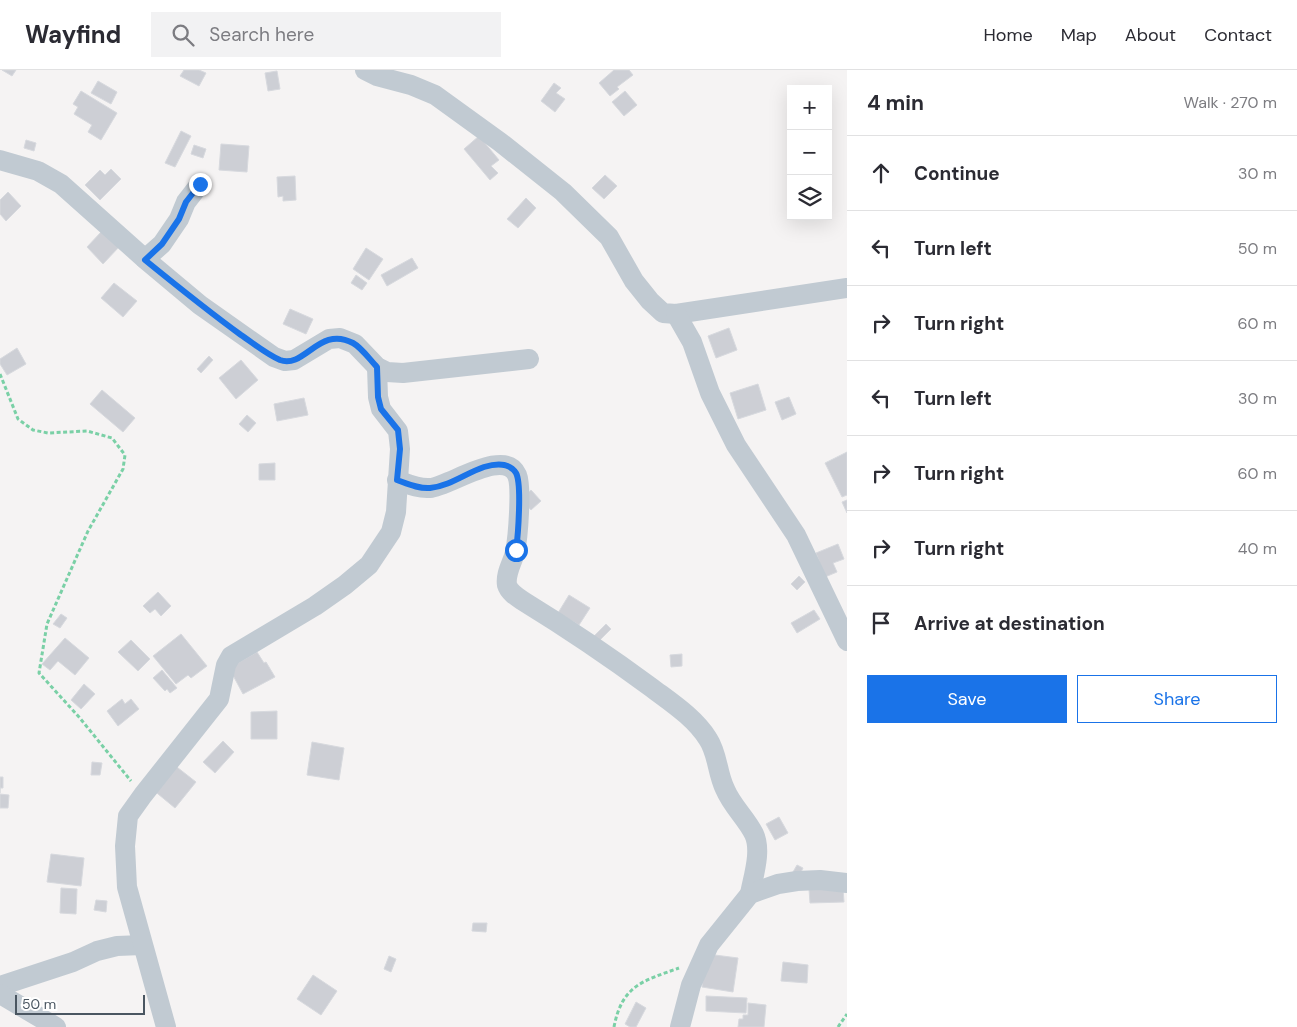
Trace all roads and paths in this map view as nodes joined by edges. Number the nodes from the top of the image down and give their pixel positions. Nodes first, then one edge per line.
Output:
1 (365, 70) edge
2 (0, 160) edge
3 (200, 184) dead end
4 (145, 260) junction
5 (847, 288) edge
6 (676, 314) junction
7 (529, 359) dead end
8 (377, 367) junction
9 (0, 374) edge
10 (397, 480) junction
11 (847, 641) edge
12 (143, 794) junction
13 (845, 880) edge
14 (750, 894) junction
15 (142, 944) junction
16 (703, 960) junction
17 (0, 986) edge
18 (0, 994) edge
19 (847, 1014) edge
20 (56, 1027) edge
21 (166, 1027) edge
22 (614, 1027) edge
23 (680, 1027) edge
24 (838, 1027) edge

1 - 6 street
2 - 4 street
3 - 4 street
4 - 8 street
5 - 6 street
6 - 11 street
7 - 8 street
8 - 10 street
9 - 12 path
10 - 12 street
10 - 14 street
12 - 15 street
13 - 14 street
14 - 16 street
15 - 17 street
15 - 21 street
16 - 22 path
16 - 23 street
18 - 20 street
19 - 24 path

